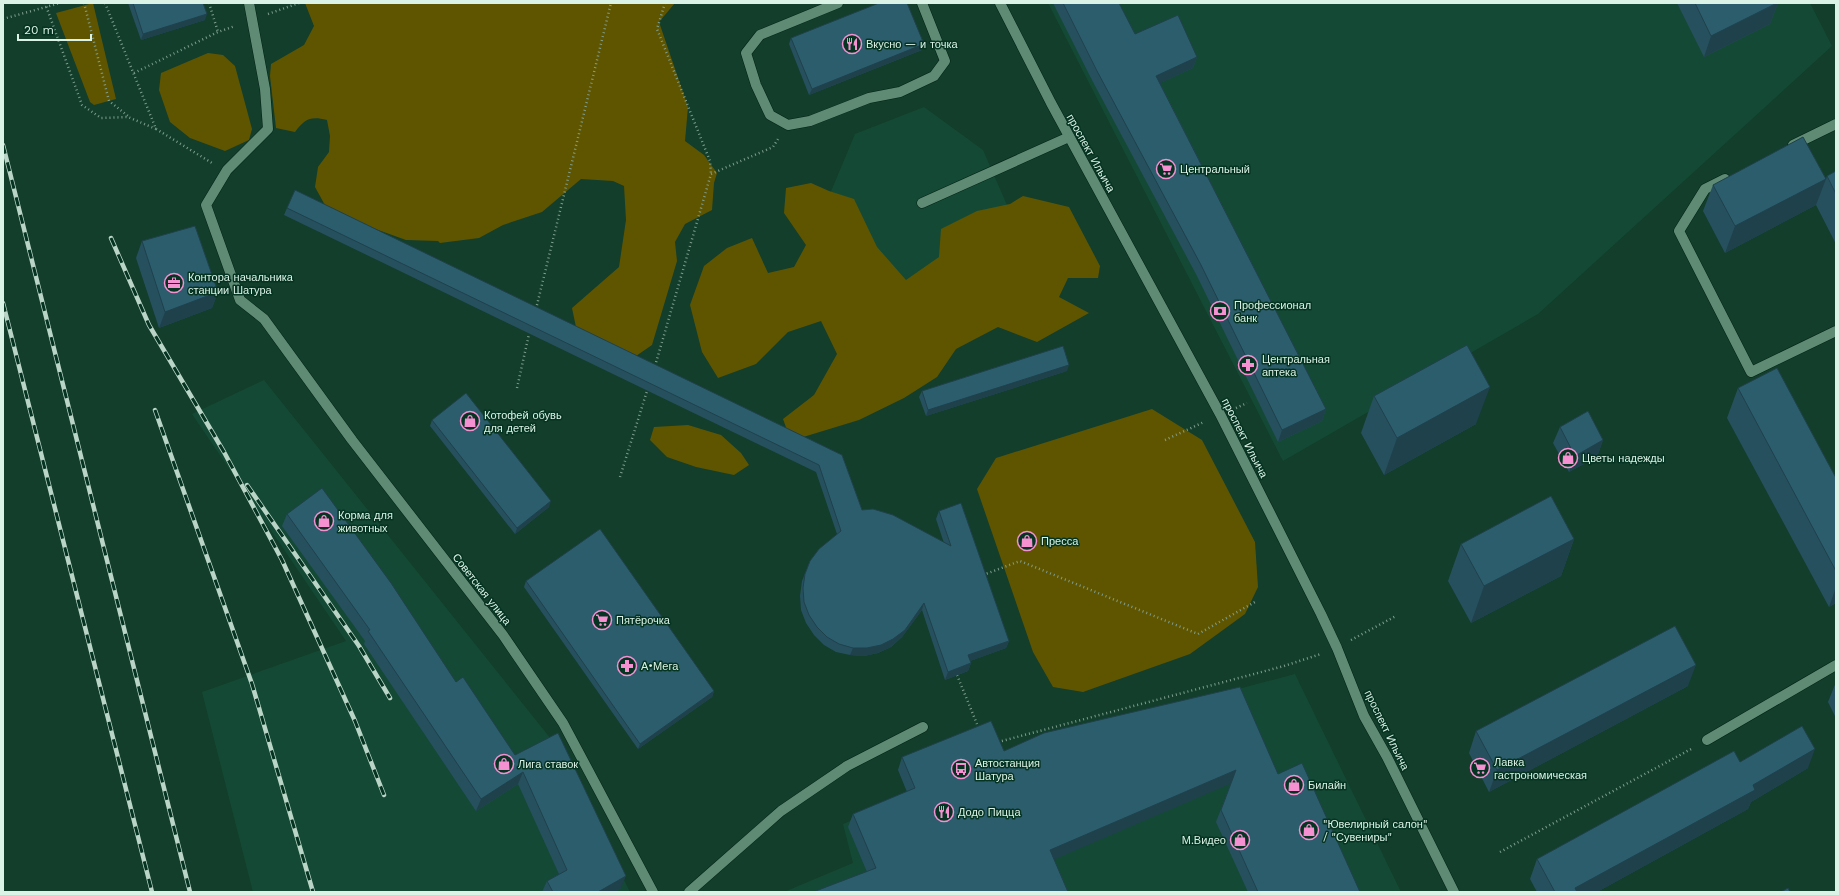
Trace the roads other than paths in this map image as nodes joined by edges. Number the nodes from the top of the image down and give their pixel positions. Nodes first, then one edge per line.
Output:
1 (249, 3) edge
2 (838, 3) edge
3 (922, 3) edge
4 (1000, 3) edge
5 (1836, 124) edge
6 (1069, 137) junction
7 (1781, 151) edge
8 (1732, 175) edge
9 (922, 203) dead end
10 (1836, 331) edge
11 (1836, 665) edge
12 (923, 727) dead end
13 (1707, 740) road end
14 (653, 892) edge
15 (689, 892) edge
16 (1454, 892) edge

1 - 14 street, Советская улица
2 - 3 street
4 - 6 street, проспект Ильича
5 - 7 street
6 - 9 street
6 - 16 street, проспект Ильича
8 - 10 street
11 - 13 street
12 - 15 street

